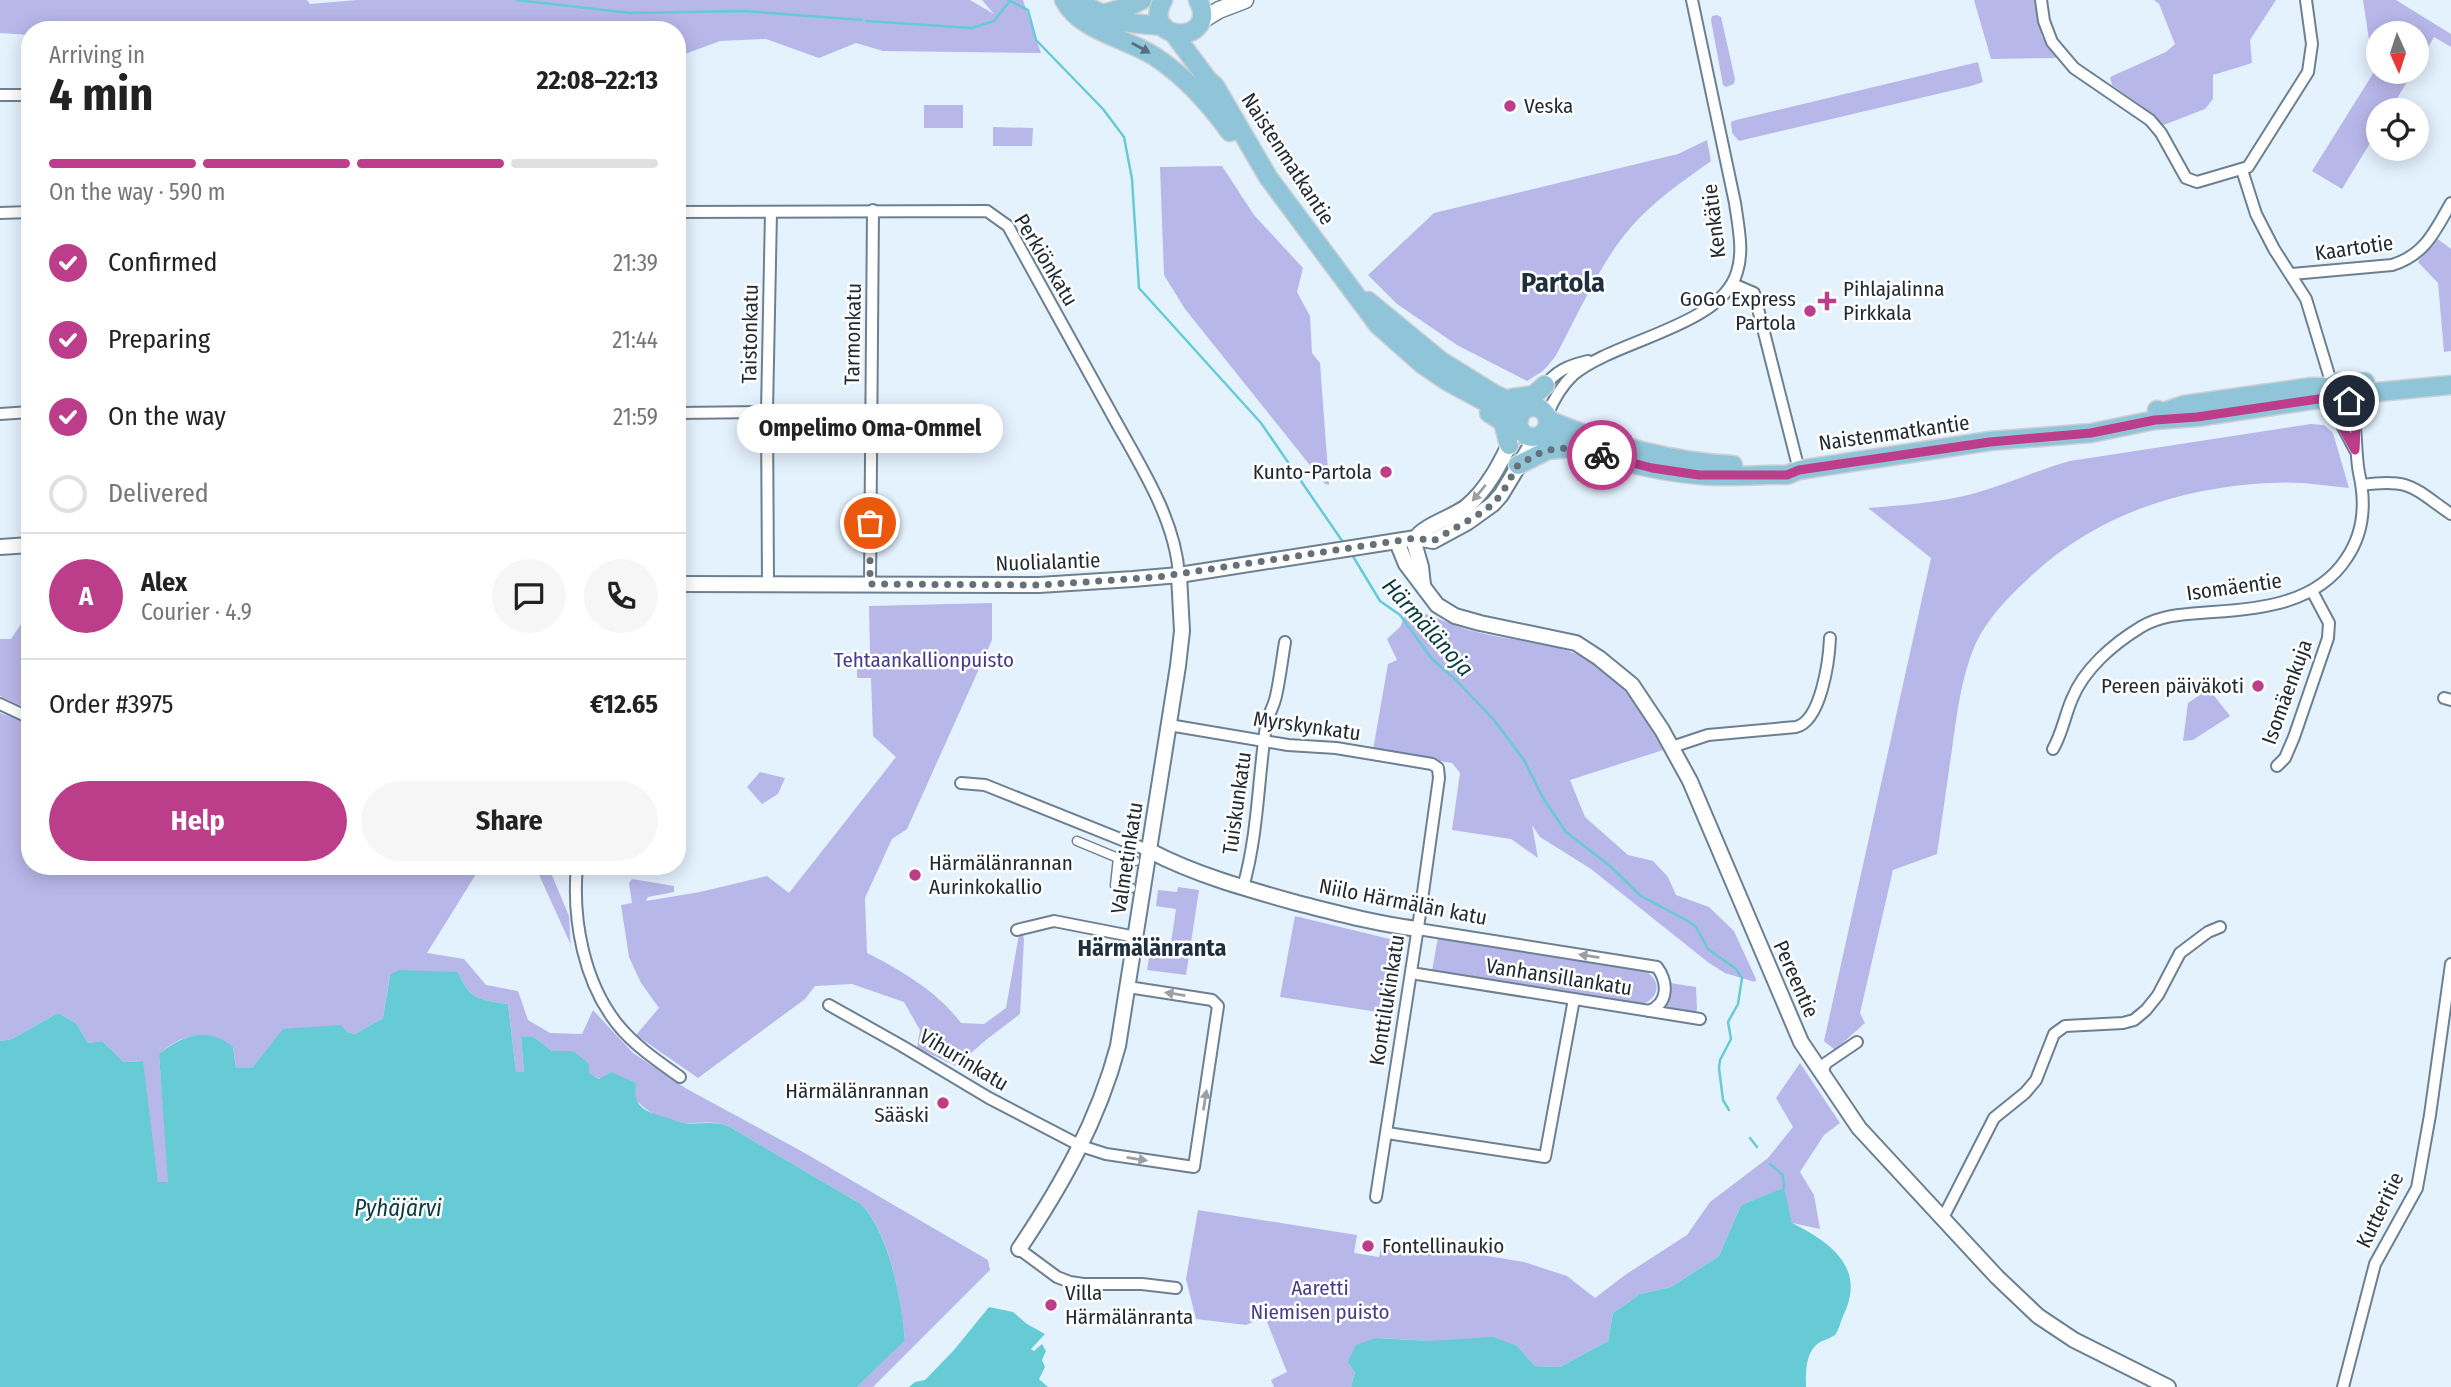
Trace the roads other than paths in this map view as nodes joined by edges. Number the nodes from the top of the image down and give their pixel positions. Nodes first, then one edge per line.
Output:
1 (1065, 0) edge
2 (1082, 0) edge
3 (1142, 0) edge
4 (1245, 0) edge
5 (1692, 0) edge
6 (2041, 0) edge
7 (2306, 0) edge
8 (1162, 1) edge
9 (1204, 1) edge
10 (1102, 14) junction
11 (1197, 26) junction
12 (1169, 30) junction
13 (1215, 86) junction
14 (0, 95) edge
15 (21, 95) edge
16 (1259, 163) junction
17 (2242, 170) junction
18 (2451, 203) edge
19 (873, 210) junction
20 (686, 212) edge
21 (771, 212) junction
22 (21, 213) edge
23 (0, 214) edge
24 (2291, 274) junction
25 (1733, 284) junction
26 (1352, 288) junction
27 (1598, 359) junction
28 (2451, 375) edge
29 (1545, 385) junction
30 (2451, 385) edge
31 (2338, 388) junction
32 (1469, 394) junction
33 (1506, 398) junction
34 (768, 411) junction
35 (871, 411) junction
36 (21, 413) edge
37 (686, 413) edge
38 (0, 414) edge
39 (1536, 419) junction
40 (1509, 445) junction
41 (1576, 447) junction
42 (2355, 450) junction
43 (1518, 465) junction
44 (1799, 470) junction
45 (2362, 485) junction
46 (2451, 514) edge
47 (1414, 539) junction
48 (1397, 542) junction
49 (21, 546) edge
50 (0, 547) edge
51 (1179, 575) junction
52 (686, 584) edge
53 (768, 584) junction
54 (870, 584) junction
55 (1424, 589) junction
56 (2312, 591) junction
57 (1830, 638) dead end
58 (1285, 642) dead end
59 (0, 704) edge
60 (21, 714) edge
61 (1169, 724) junction
62 (1265, 740) junction
63 (1672, 747) junction
64 (2053, 749) dead end
65 (2277, 766) dead end
66 (1438, 768) joint
67 (961, 783) dead end
68 (1077, 841) dead end
69 (1150, 851) junction
70 (1118, 858) junction
71 (1135, 861) dead end
72 (577, 875) edge
73 (1243, 887) junction
74 (1131, 888) dead end
75 (2220, 927) dead end
76 (1418, 929) junction
77 (1017, 930) dead end
78 (1136, 937) junction
79 (2451, 964) edge
80 (1411, 973) junction
81 (1128, 987) junction
82 (1574, 999) junction
83 (828, 1005) dead end
84 (1649, 1011) junction
85 (1700, 1019) dead end
86 (1857, 1042) dead end
87 (1822, 1073) junction
88 (680, 1077) dead end
89 (1387, 1133) junction
90 (1082, 1146) junction
91 (1376, 1197) dead end
92 (1940, 1216) junction
93 (1019, 1249) joint
94 (1176, 1288) dead end
95 (2168, 1387) edge
96 (2343, 1387) edge

1 -> 16 main road
2 - 10 main road
3 - 10 main road
4 - 11 main road
5 - 25 street, Kenkätie
6 - 17 street
7 - 17 street
8 - 10 main road
8 - 12 main road
9 - 11 main road
10 - 12 main road
11 - 12 main road
11 - 13 main road, Naistenmatkantie
12 - 13 main road, Naistenmatkantie
13 - 16 main road, Naistenmatkantie
14 - 15 street
16 - 26 main road, Naistenmatkantie
17 - 24 street
18 - 24 street, Kaartotie
19 - 21 street, Perkiönkatu
19 - 35 street, Tarmonkatu
19 - 51 street, Perkiönkatu
20 - 21 street, Perkiönkatu
21 - 34 street, Taistonkatu
22 - 23 street
24 - 31 street, Kaartotie
25 - 27 street, Kenkätie
25 - 44 street
26 - 32 main road, Naistenmatkantie
26 - 33 main road, Naistenmatkantie
27 - 29 street, Kenkätie
27 - 39 street, Kenkätie
28 - 31 main road, Naistenmatkantie
29 - 33 main road
29 - 39 street, Kenkätie
30 - 31 main road, Naistenmatkantie
31 - 42 street, Isomäentie
31 - 42 street
31 - 44 main road, Naistenmatkantie
32 - 39 main road, Naistenmatkantie
32 - 40 main road
33 - 39 main road, Naistenmatkantie
34 - 35 street
34 - 37 street
34 - 53 street, Taistonkatu
35 - 54 street, Tarmonkatu
36 - 38 street
39 - 40 street, Nuolialantie
39 - 41 main road, Naistenmatkantie
39 - 43 street, Nuolialantie
39 - 44 main road, Naistenmatkantie
40 -> 47 street, Nuolialantie
41 - 43 main road
41 - 44 main road, Naistenmatkantie
42 - 45 street, Isomäentie
43 - 47 street, Nuolialantie
45 - 46 street
45 - 56 street, Isomäentie
47 - 48 street, Nuolialantie
47 - 55 street
48 - 51 street, Nuolialantie
48 - 55 street, Pereentie
49 - 50 street
51 - 54 street, Nuolialantie
51 - 61 street, Valmetinkatu
52 - 53 street, Nuolialantie
53 - 54 street, Nuolialantie
55 - 63 street, Pereentie
56 - 64 street, Isomäentie
56 - 65 street, Isomäenkuja
57 - 63 street
58 - 62 street, Tuiskunkatu
59 - 60 street
61 - 62 street, Myrskynkatu
61 - 69 street, Valmetinkatu
62 - 66 street, Myrskynkatu
62 - 73 street, Tuiskunkatu
63 - 87 street, Pereentie
66 - 76 street, Konttilukinkatu
67 - 69 street
68 - 70 street
69 - 73 street, Niilo Härmälän katu
69 - 78 street, Valmetinkatu
70 - 71 street
70 - 74 street
72 - 88 street
73 - 76 street, Niilo Härmälän katu
75 - 92 street
76 - 80 street, Konttilukinkatu
84 -> 76 street, Niilo Härmälän katu
77 - 78 street
78 - 81 street, Valmetinkatu
79 - 96 street, Kutteritie
80 - 82 street, Vanhansillankatu
80 - 89 street, Konttilukinkatu
81 - 90 street, Valmetinkatu
90 -> 81 street, Vihurinkatu
82 - 84 street, Vanhansillankatu
82 - 89 street
83 - 90 street, Vihurinkatu
84 - 85 street, Vanhansillankatu
86 - 87 street
87 - 92 street, Pereentie
89 - 91 street, Konttilukinkatu
90 - 93 street, Valmetinkatu
92 - 95 street, Pereentie
93 - 94 street

